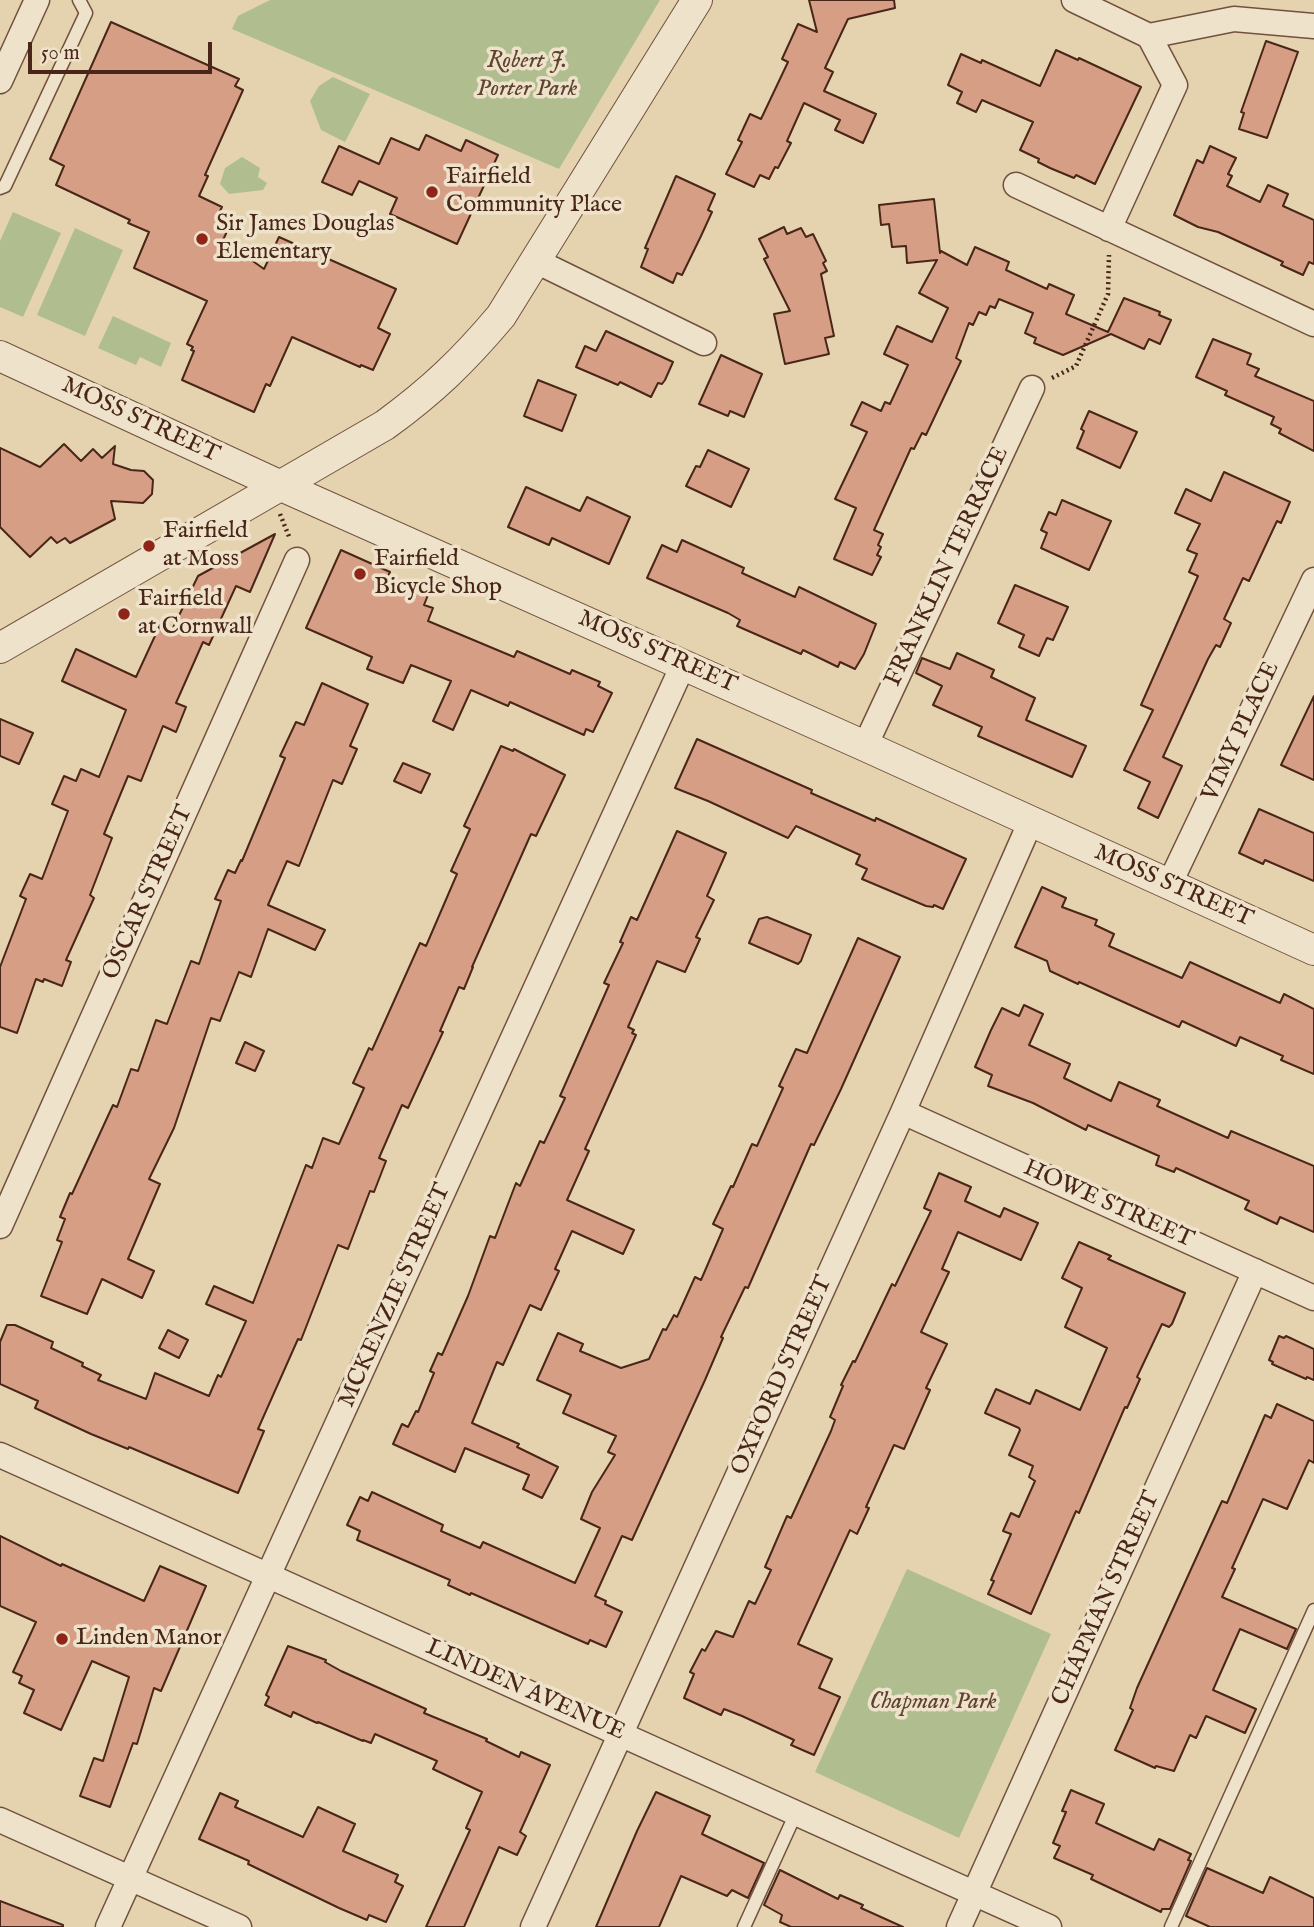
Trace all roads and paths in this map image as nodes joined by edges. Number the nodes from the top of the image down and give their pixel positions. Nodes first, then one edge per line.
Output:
1 (37, 0) edge
2 (79, 0) edge
3 (697, 0) edge
4 (1074, 0) edge
5 (1314, 26) edge
6 (1149, 36) junction
7 (0, 81) edge
8 (1016, 185) dead end
9 (0, 188) edge
10 (1109, 229) junction
11 (536, 261) junction
12 (1314, 324) edge
13 (704, 343) dead end
14 (0, 356) edge
15 (1032, 388) joint
16 (274, 488) junction
17 (297, 560) joint
18 (1314, 580) edge
19 (0, 648) edge
20 (683, 665) junction
21 (865, 746) junction
22 (1030, 823) junction
23 (1169, 885) junction
24 (1314, 950) edge
25 (903, 1112) junction
26 (0, 1226) edge
27 (1255, 1271) junction
28 (1314, 1298) edge
29 (0, 1455) edge
30 (268, 1578) junction
31 (1314, 1610) edge
32 (621, 1734) junction
33 (796, 1813) junction
34 (0, 1820) edge
35 (130, 1878) junction
36 (974, 1892) junction
37 (108, 1927) edge
38 (239, 1927) edge
39 (533, 1927) edge
40 (744, 1927) edge
41 (959, 1927) edge
42 (1049, 1927) edge
43 (1171, 1927) edge

1 - 7 street
2 - 9 lane
3 - 11 street
4 - 6 street
5 - 6 street
6 - 10 street
8 - 10 street
10 - 12 street
10 - 15 path
11 - 13 street
11 - 16 street
14 - 16 street, MOSS STREET
15 - 21 street, FRANKLIN TERRACE
16 - 17 path
16 - 19 street
16 - 20 street, MOSS STREET
17 - 26 street, OSCAR STREET
18 - 23 street, VIMY PLACE
20 - 21 street, MOSS STREET
20 - 30 street, MCKENZIE STREET
21 - 22 street, MOSS STREET
22 - 23 street, MOSS STREET
22 - 25 street, OXFORD STREET
23 - 24 street, MOSS STREET
25 - 27 street, HOWE STREET
25 - 32 street, OXFORD STREET
27 - 28 street, HOWE STREET
27 - 36 street, CHAPMAN STREET
29 - 30 street, LINDEN AVENUE
30 - 32 street, LINDEN AVENUE
30 - 35 street, MCKENZIE STREET
31 - 43 lane
32 - 33 street, LINDEN AVENUE
32 - 39 street, OXFORD STREET
33 - 36 street, LINDEN AVENUE
33 - 40 lane
34 - 35 street
35 - 37 street, MCKENZIE STREET
35 - 38 street
36 - 41 street, CHAPMAN STREET
36 - 42 street, LINDEN AVENUE

